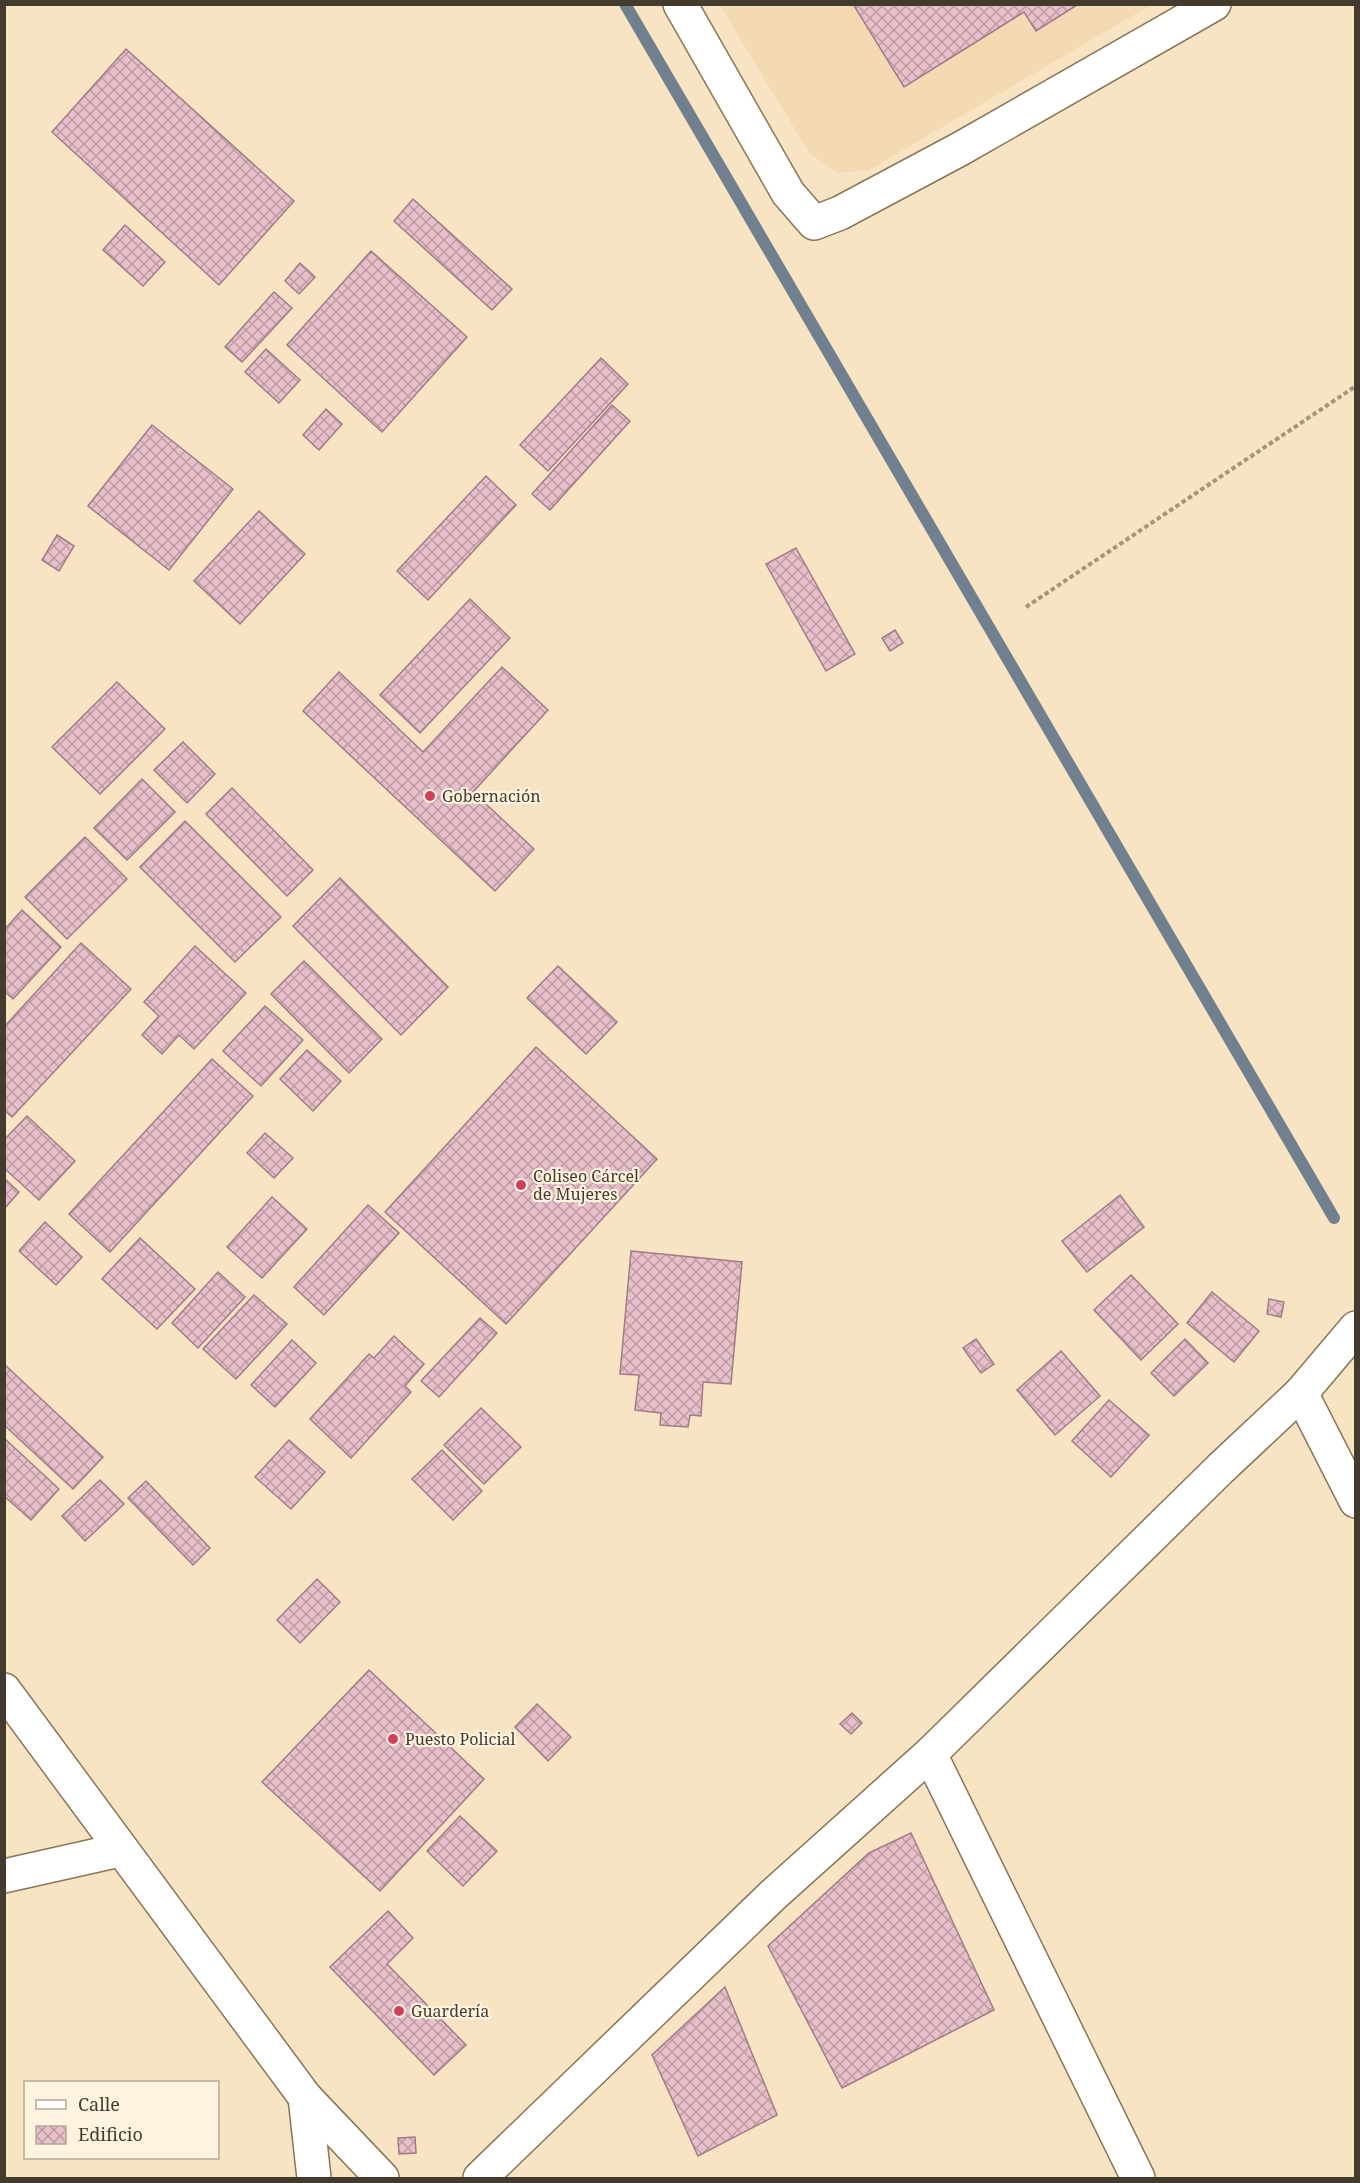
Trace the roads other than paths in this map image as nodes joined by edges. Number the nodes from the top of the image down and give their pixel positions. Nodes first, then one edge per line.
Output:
1 (680, 4) edge
2 (1214, 4) edge
3 (1356, 1328) edge
4 (1301, 1393) junction
5 (1356, 1501) edge
6 (4, 1690) edge
7 (930, 1754) junction
8 (120, 1850) junction
9 (4, 1876) edge
10 (305, 2097) junction
11 (314, 2178) edge
12 (382, 2178) edge
13 (480, 2178) edge
14 (1138, 2178) edge

1 - 2 street
3 - 4 street
4 - 5 street
4 - 7 street
6 - 8 street
7 - 13 street
7 - 14 street
8 - 9 street
8 - 10 street
10 - 11 street
10 - 12 street

